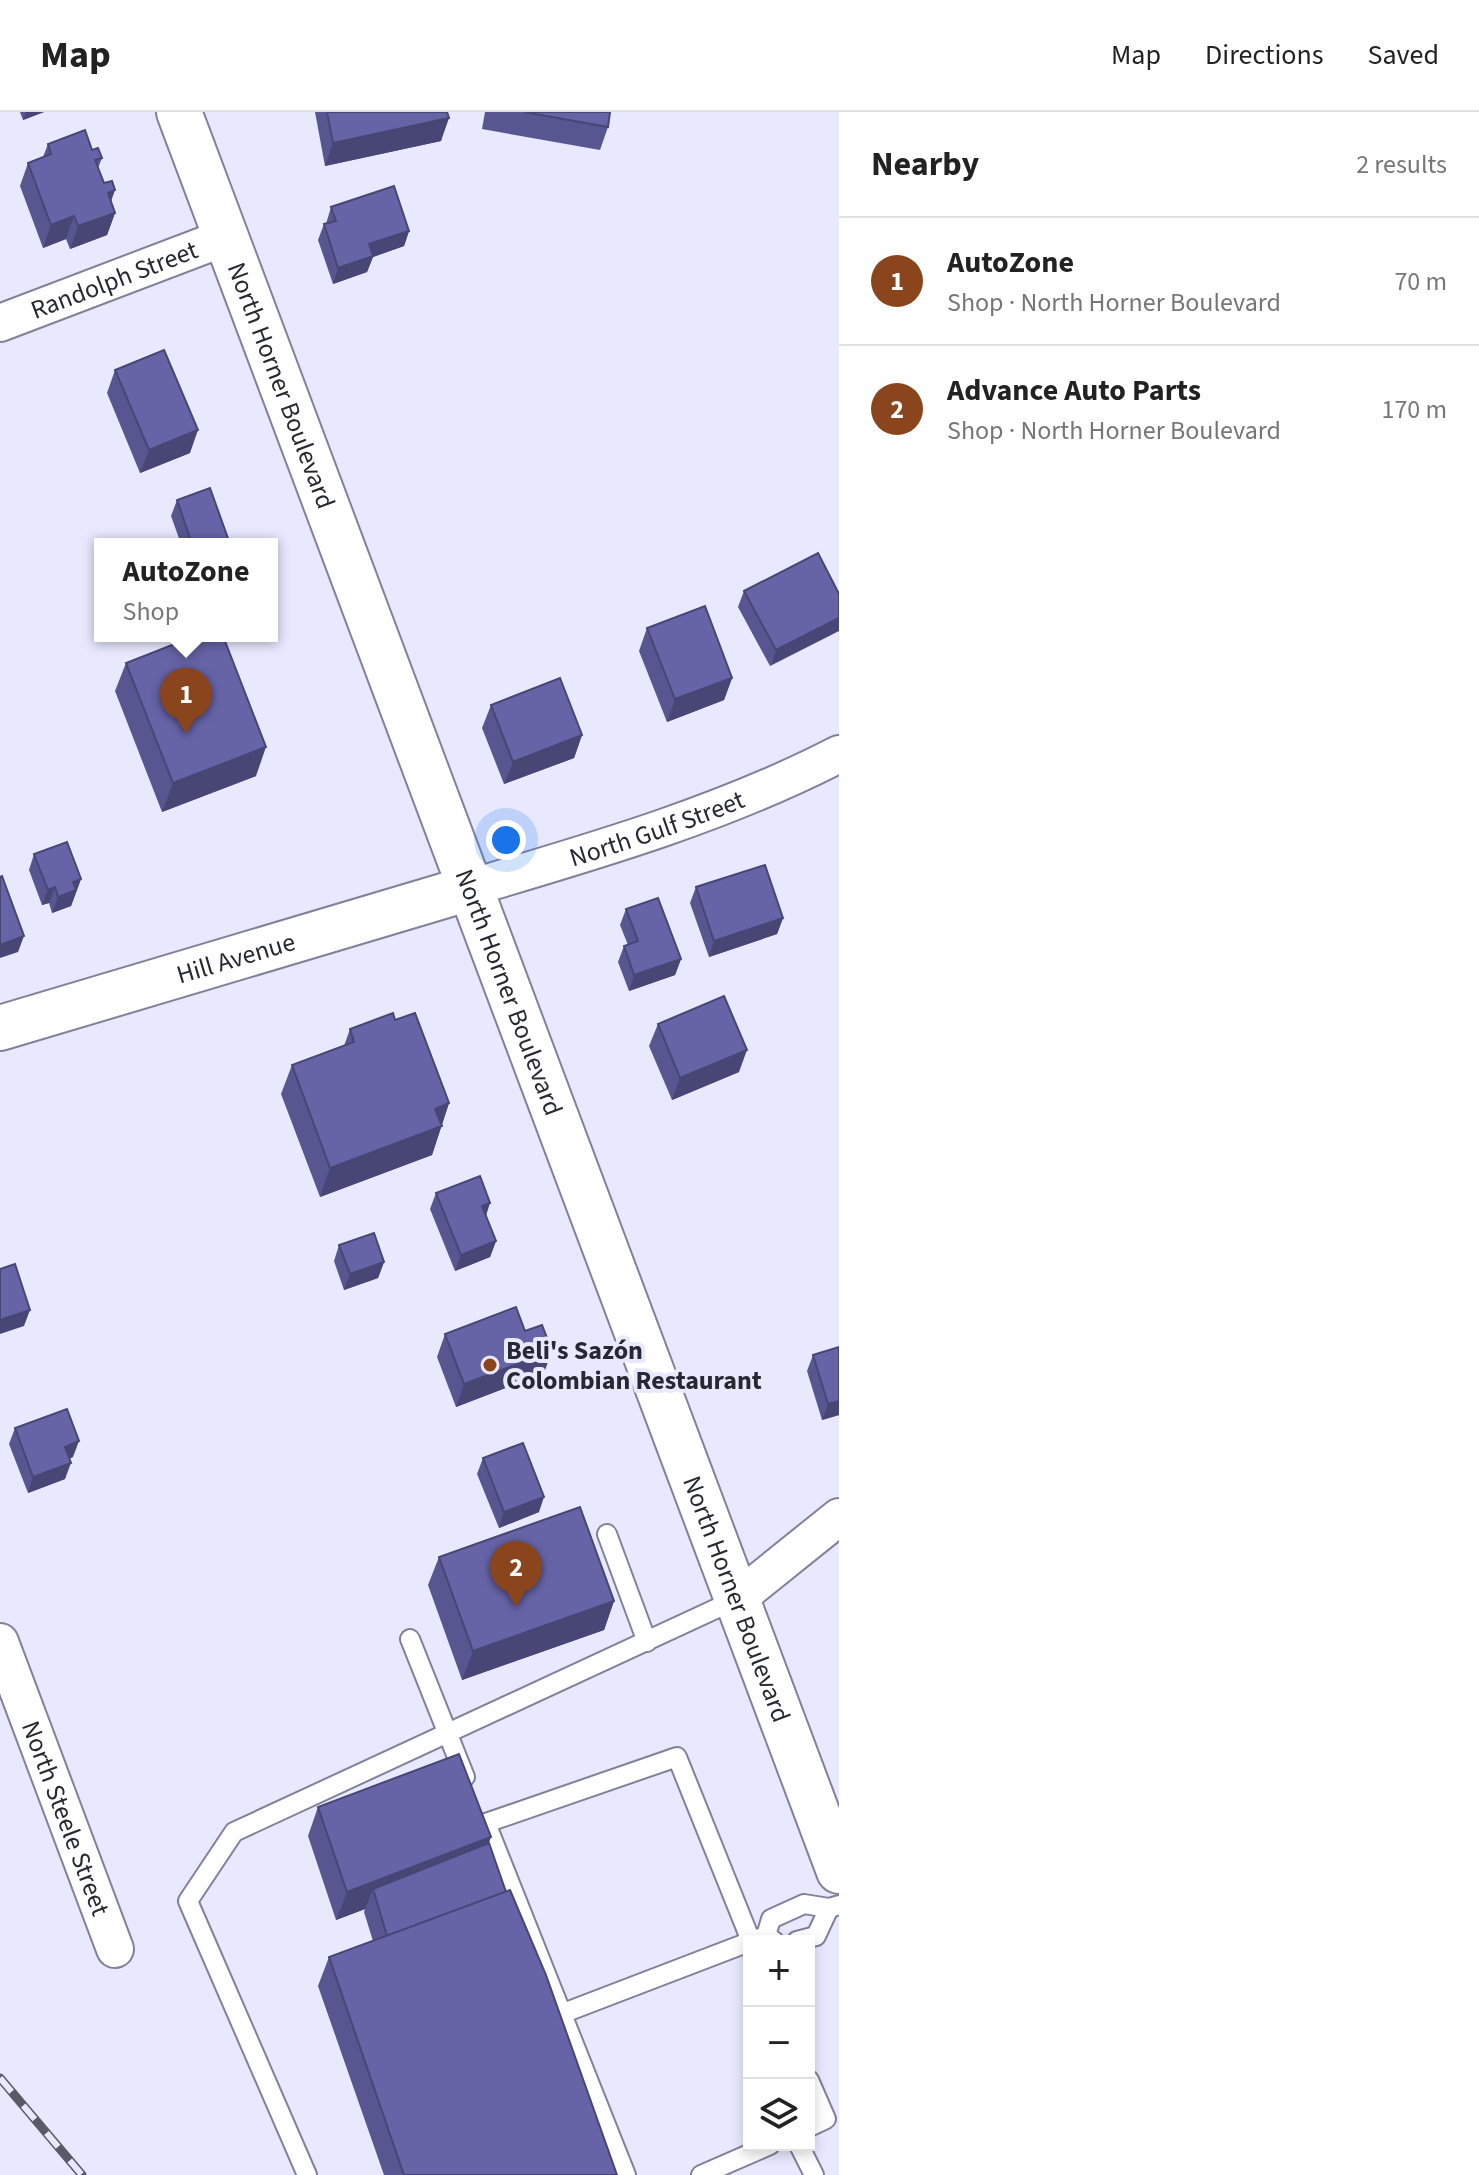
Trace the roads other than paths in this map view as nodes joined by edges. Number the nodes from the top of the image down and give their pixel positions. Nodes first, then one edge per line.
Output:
1 (179, 112) edge
2 (226, 237) junction
3 (0, 323) edge
4 (839, 754) edge
5 (470, 888) junction
6 (0, 1028) edge
7 (839, 1517) edge
8 (607, 1534) dead end
9 (737, 1599) junction
10 (410, 1639) dead end
11 (0, 1642) edge
12 (647, 1642) junction
13 (447, 1735) junction
14 (480, 1811) junction
15 (836, 1895) edge
16 (749, 1935) edge
17 (765, 1935) edge
18 (815, 1936) edge
19 (743, 1947) edge
20 (115, 1949) dead end
21 (561, 2014) junction
22 (815, 2094) edge
23 (815, 2124) edge
24 (756, 2151) edge
25 (802, 2151) edge
26 (307, 2175) edge
27 (626, 2175) edge
28 (701, 2175) edge
29 (814, 2175) edge

1 - 2 main road, North Horner Boulevard
2 - 3 street, Randolph Street
2 - 5 main road, North Horner Boulevard
4 - 5 street, North Gulf Street
5 - 6 main road, Hill Avenue
5 - 9 main road, North Horner Boulevard
7 - 9 street
8 - 12 lane
9 - 12 lane
9 - 15 main road, North Horner Boulevard
10 - 13 lane
11 - 20 street, North Steele Street
12 - 13 lane
13 - 14 lane
13 - 26 lane
14 - 16 lane
14 - 21 lane
15 - 17 lane
15 - 18 lane
19 - 21 lane
21 - 27 lane
22 - 23 lane
24 - 28 lane
25 - 29 lane

